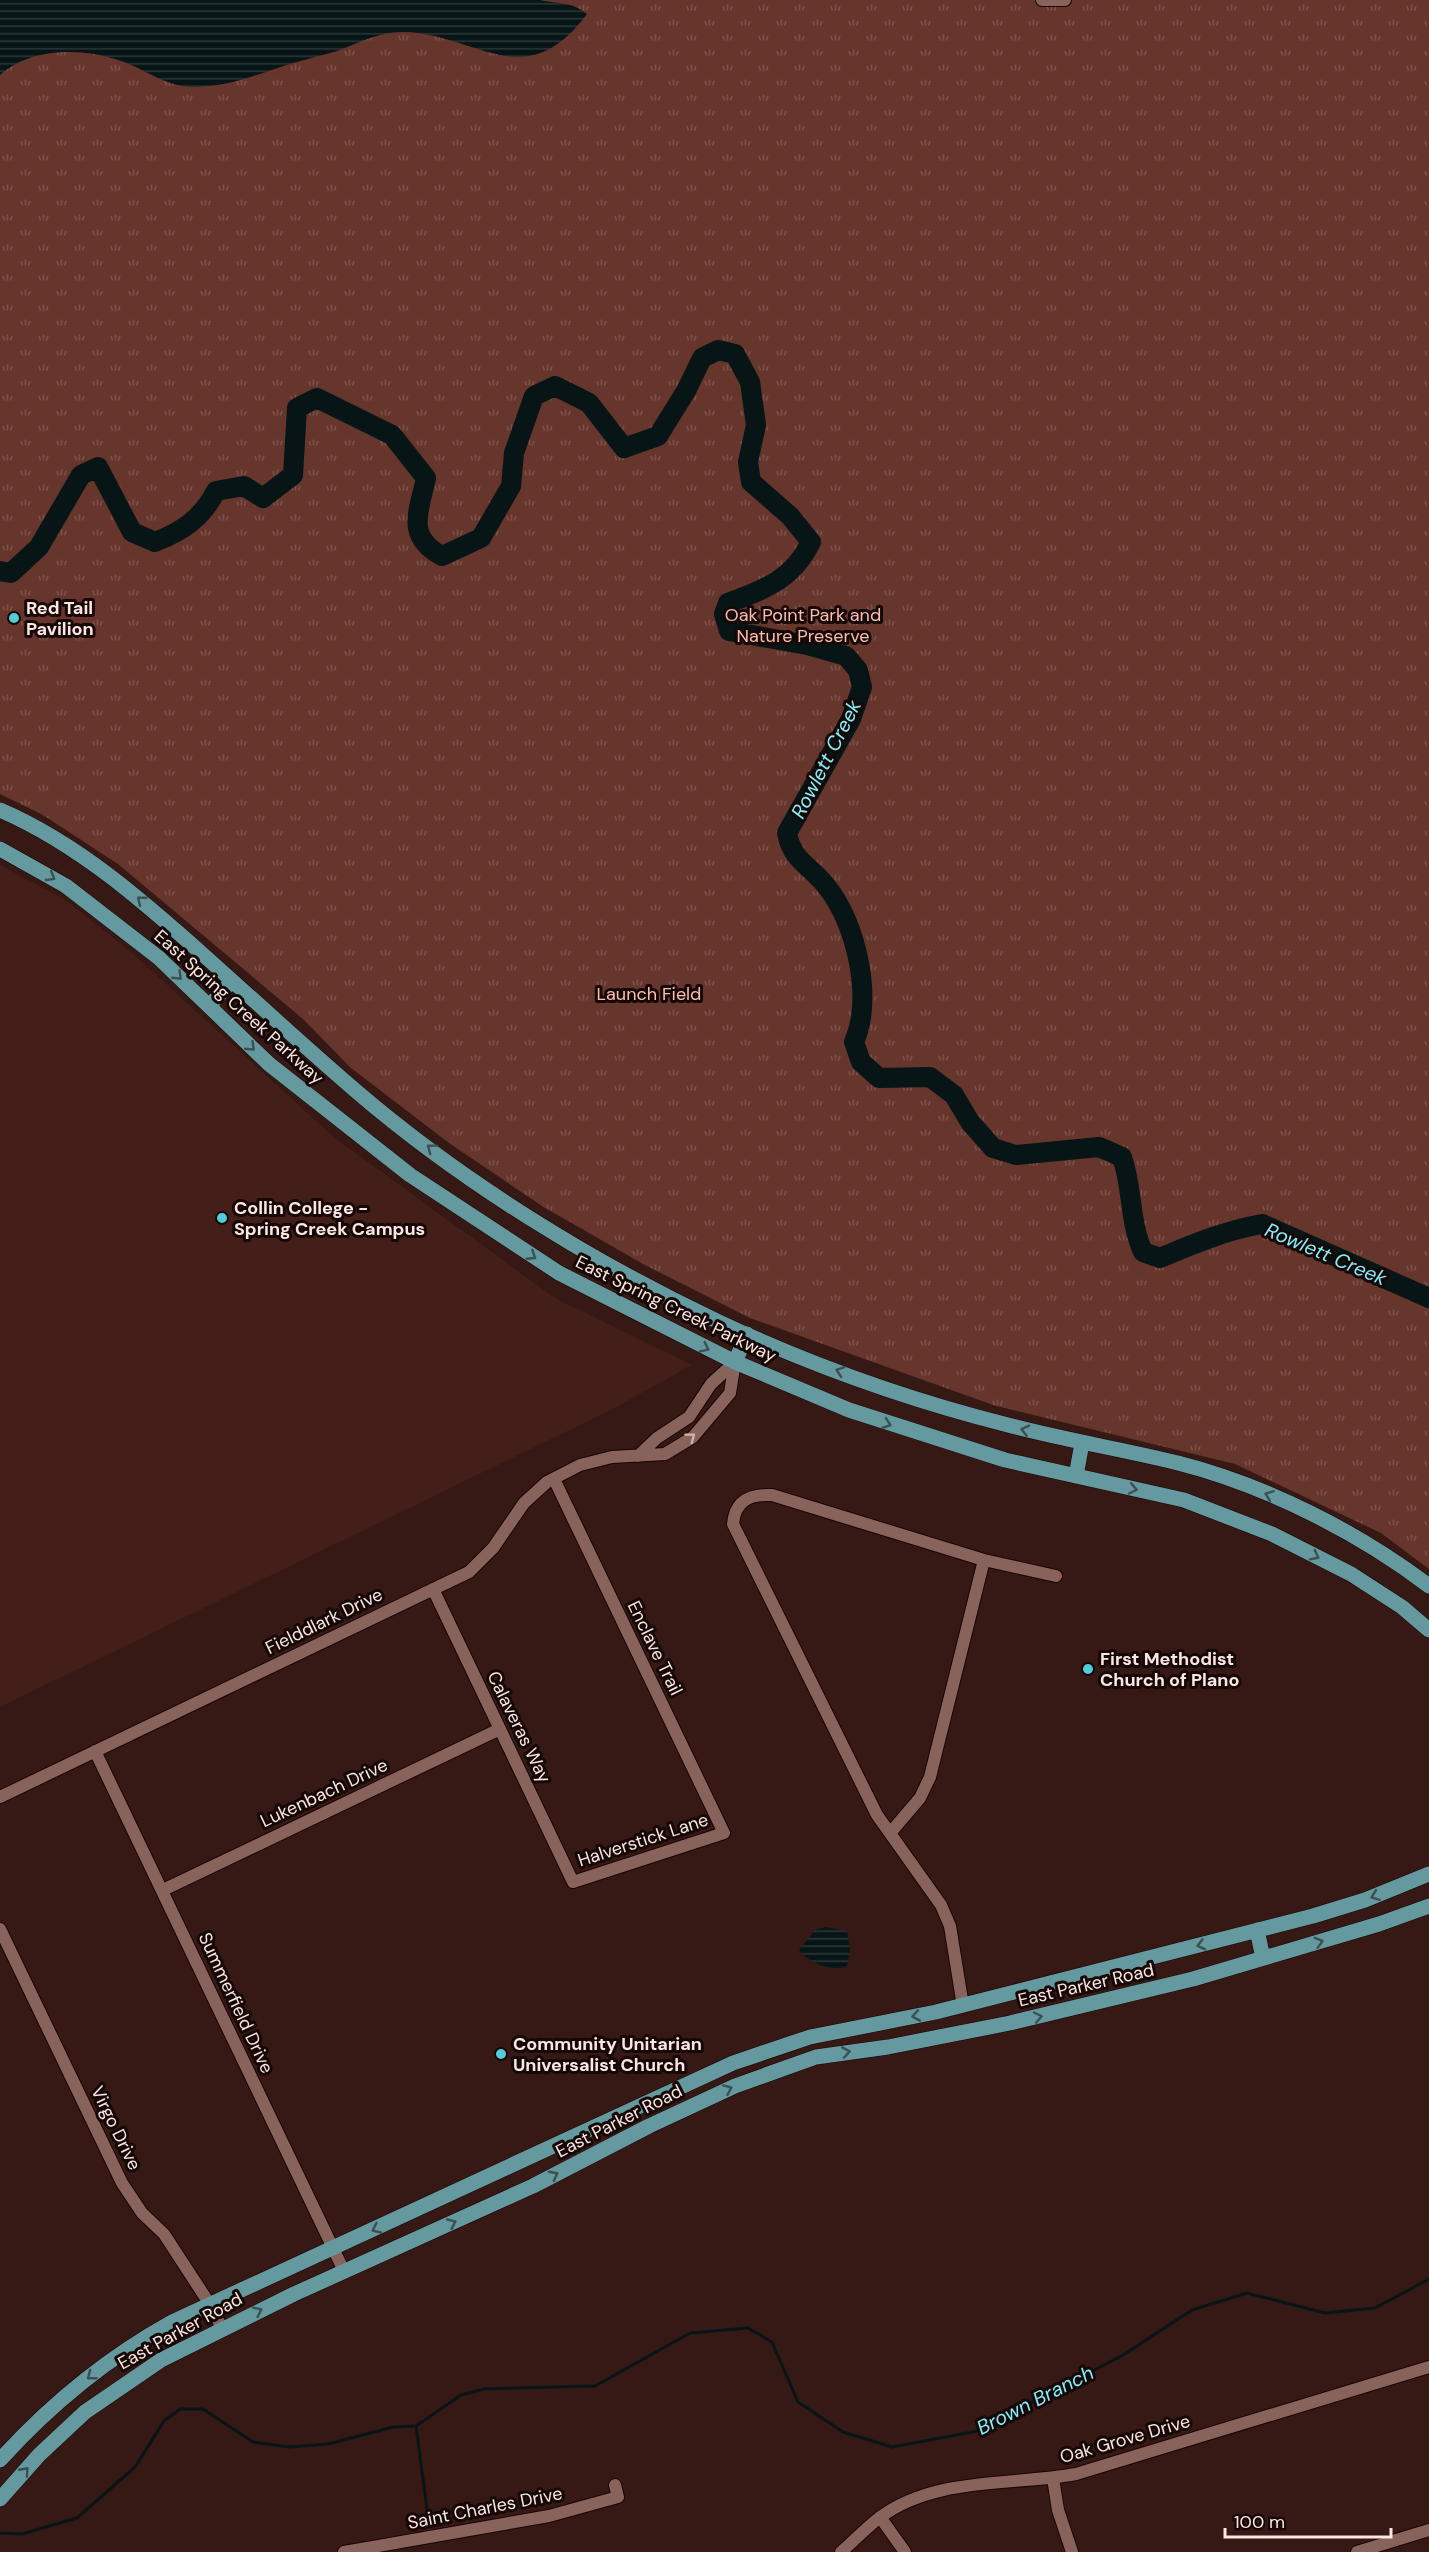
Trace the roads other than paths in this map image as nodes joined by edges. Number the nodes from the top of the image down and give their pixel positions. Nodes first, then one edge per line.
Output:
1 (1042, 0) edge
2 (1065, 0) edge
3 (0, 810) edge
4 (0, 849) edge
5 (232, 981) junction
6 (209, 1006) junction
7 (747, 1334) junction
8 (735, 1362) junction
9 (1082, 1443) junction
10 (638, 1456) junction
11 (1076, 1476) junction
12 (554, 1479) junction
13 (984, 1560) junction
14 (1056, 1576) dead end
15 (1429, 1586) edge
16 (433, 1589) junction
17 (1429, 1630) edge
18 (500, 1729) junction
19 (95, 1751) junction
20 (0, 1797) edge
21 (891, 1832) junction
22 (724, 1833) joint
23 (1429, 1874) edge
24 (573, 1882) joint
25 (163, 1890) junction
26 (1429, 1906) edge
27 (0, 1929) edge
28 (1257, 1930) junction
29 (1263, 1958) junction
30 (963, 2006) junction
31 (968, 2031) junction
32 (810, 2037) junction
33 (816, 2057) junction
34 (742, 2060) junction
35 (750, 2080) junction
36 (638, 2107) junction
37 (649, 2126) junction
38 (524, 2160) junction
39 (471, 2185) junction
40 (533, 2186) junction
41 (482, 2209) junction
42 (413, 2211) junction
43 (423, 2236) junction
44 (333, 2248) junction
45 (344, 2271) junction
46 (209, 2303) junction
47 (222, 2328) junction
48 (1429, 2367) edge
49 (69, 2394) junction
50 (85, 2412) junction
51 (0, 2460) edge
52 (1053, 2478) junction
53 (615, 2485) dead end
54 (0, 2499) edge
55 (880, 2517) junction
56 (1429, 2530) edge
57 (344, 2552) edge
58 (841, 2552) edge
59 (905, 2552) edge
60 (1072, 2552) edge
61 (1357, 2552) edge

1 - 2 street
5 -> 3 main road, East Spring Creek Parkway
4 -> 6 main road, East Spring Creek Parkway
5 - 6 main road
7 -> 5 main road, East Spring Creek Parkway
6 -> 8 main road, East Spring Creek Parkway
7 - 8 main road
9 -> 7 main road, East Spring Creek Parkway
8 - 10 street
10 -> 8 street, Fielddlark Drive
8 -> 11 main road, East Spring Creek Parkway
9 - 11 main road
15 -> 9 main road, East Spring Creek Parkway
10 - 12 street, Fielddlark Drive
11 -> 17 main road, East Spring Creek Parkway
12 - 16 street, Fielddlark Drive
12 - 22 street, Enclave Trail
13 - 14 street
13 - 21 street
13 - 21 street
16 - 18 street, Calaveras Way
16 - 19 street, Fielddlark Drive
18 - 24 street, Calaveras Way
18 - 25 street, Lukenbach Drive
19 - 20 street, Fielddlark Drive
19 - 25 street, Summerfield Drive
21 - 30 street
22 - 24 street, Halverstick Lane
23 -> 28 main road, East Parker Road
25 - 44 street, Summerfield Drive
29 -> 26 main road, East Parker Road
27 - 46 street, Virgo Drive
28 - 29 main road
28 -> 30 main road, East Parker Road
31 -> 29 main road, East Parker Road
30 - 31 main road
30 -> 32 main road, East Parker Road
33 -> 31 main road, East Parker Road
32 - 33 main road
32 - 34 main road, East Parker Road
33 - 35 main road, East Parker Road
34 - 35 main road
34 - 36 main road, East Parker Road
37 -> 35 main road, East Parker Road
36 - 37 main road
36 - 38 main road, East Parker Road
40 -> 37 main road, East Parker Road
38 - 39 main road, East Parker Road
38 - 40 main road
39 - 41 main road
39 - 42 main road, East Parker Road
40 - 41 main road, East Parker Road
43 -> 41 main road, East Parker Road
42 - 43 main road
42 -> 44 main road, East Parker Road
43 - 45 main road, East Parker Road
44 - 45 street, Summerfield Drive
44 - 46 main road, East Parker Road
47 -> 45 main road, East Parker Road
46 - 47 street, Virgo Drive
46 -> 49 main road, East Parker Road
47 - 50 main road, East Parker Road
48 - 52 street, Oak Grove Drive
49 - 50 main road
49 - 51 main road, East Parker Road
54 -> 50 main road, East Parker Road
52 - 55 street, Oak Grove Drive
52 - 60 street
53 - 57 street, Saint Charles Drive
55 - 58 street, Oak Grove Drive
55 - 59 street
56 - 61 street

